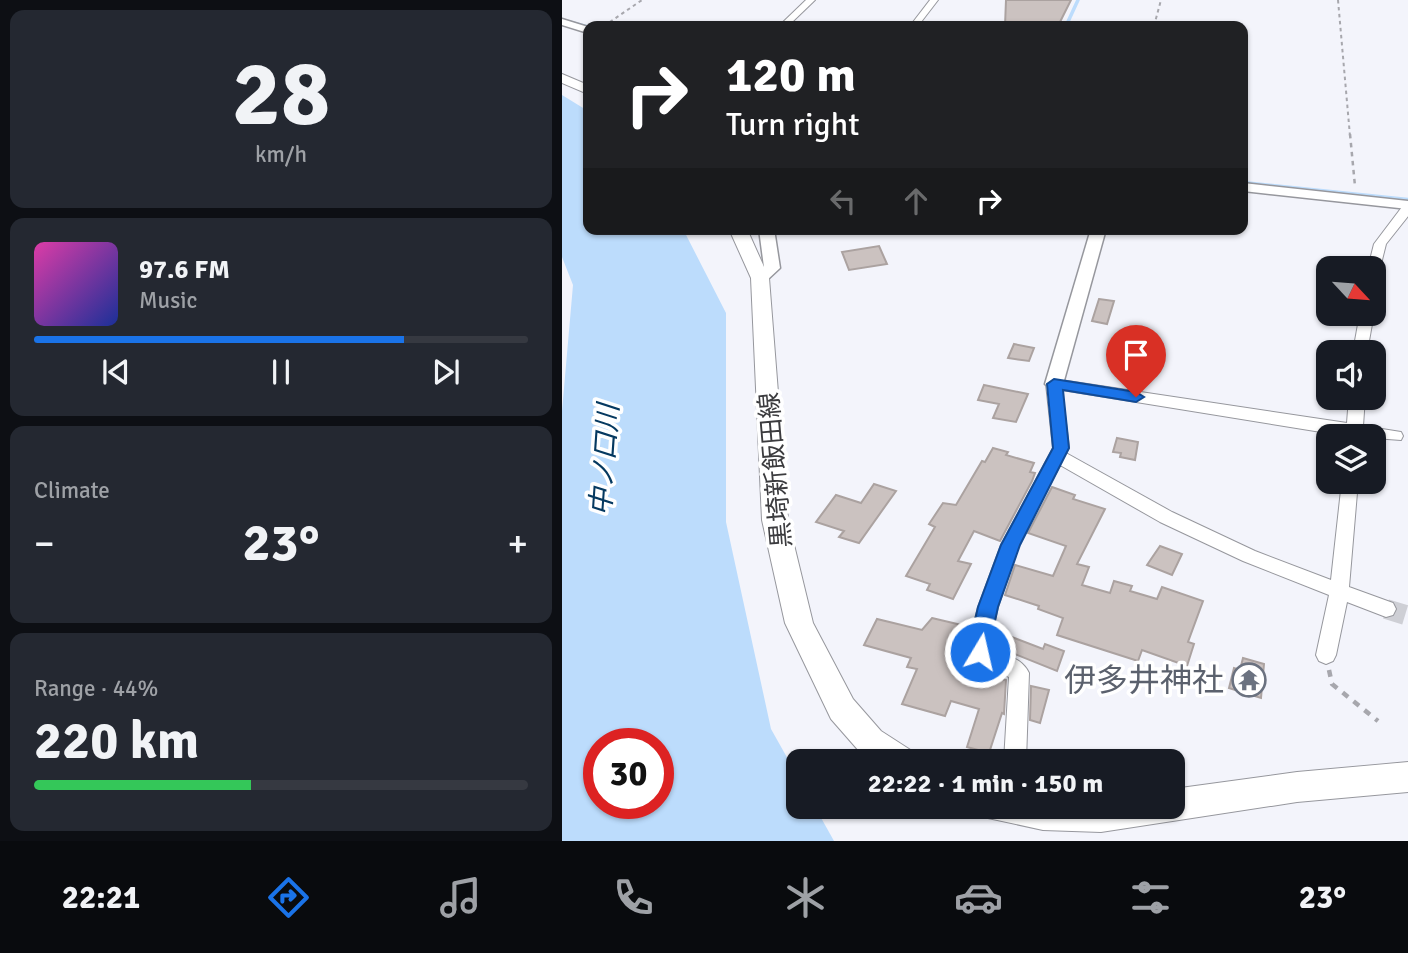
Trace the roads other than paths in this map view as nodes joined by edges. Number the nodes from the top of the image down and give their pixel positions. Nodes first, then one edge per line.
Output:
1 (811, 0) edge
2 (934, 0) edge
3 (788, 21) edge
4 (918, 21) edge
5 (562, 22) edge
6 (583, 28) edge
7 (562, 78) edge
8 (583, 88) edge
9 (1248, 188) edge
10 (1356, 199) joint
11 (1408, 205) edge
12 (741, 235) edge
13 (767, 235) edge
14 (1097, 235) edge
15 (1377, 256) edge
16 (760, 278) junction
17 (1054, 384) junction
18 (1316, 427) edge
19 (1386, 435) edge
20 (1395, 436) dead end
21 (1058, 456) junction
22 (1349, 494) edge
23 (1339, 593) junction
24 (1386, 609) tunnel mouth
25 (1326, 655) dead end
26 (882, 749) edge
27 (1016, 749) edge
28 (1408, 777) edge
29 (1185, 803) edge

1 - 3 street
2 - 4 street
5 - 6 street
7 - 8 main road
9 - 10 street
10 - 11 street
11 - 15 street
12 - 16 main road, 黒埼新飯田線
13 - 16 street
14 - 17 street
16 - 26 main road, 黒埼新飯田線
17 - 18 street
17 - 21 street
19 - 20 street
21 - 23 street
21 - 27 street
22 - 23 street
23 - 24 street
23 - 25 street
28 - 29 main road

